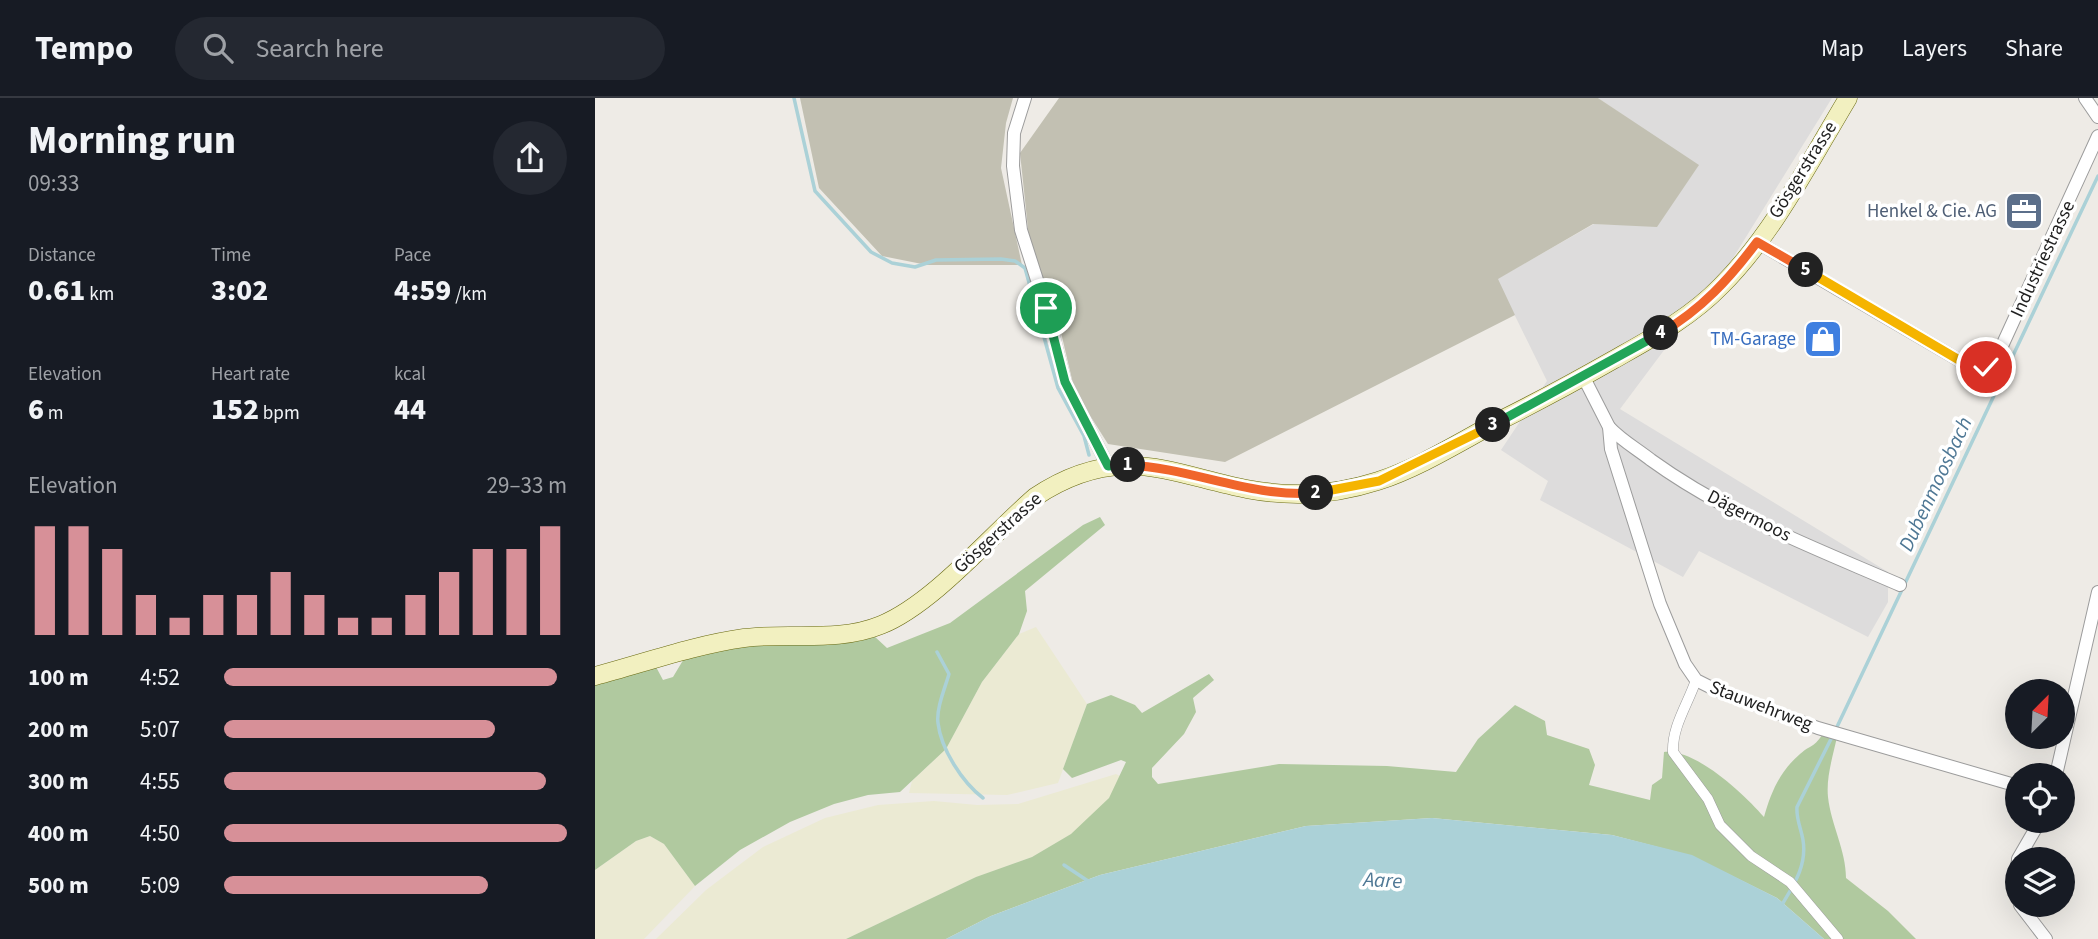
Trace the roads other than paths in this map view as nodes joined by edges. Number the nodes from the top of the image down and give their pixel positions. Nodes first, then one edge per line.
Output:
1 (1024, 98) edge
2 (1849, 98) edge
3 (2085, 98) edge
4 (2098, 117) edge
5 (2098, 136) edge
6 (1757, 242) junction
7 (1583, 376) junction
8 (1609, 427) junction
9 (1108, 466) junction
10 (1900, 585) dead end
11 (2098, 592) edge
12 (595, 676) edge
13 (1696, 680) junction
14 (2059, 763) edge
15 (2005, 782) edge
16 (2029, 917) edge
17 (1838, 939) edge
18 (2046, 939) edge

1 - 9 street
2 - 6 main road, Gösgerstrasse
3 - 4 street
5 - 6 street, Industriestrasse
6 - 7 main road, Gösgerstrasse
7 - 8 street, Stauwehrweg
7 - 9 main road, Gösgerstrasse
8 - 10 street, Dägermoos
8 - 13 street, Stauwehrweg
9 - 12 main road, Gösgerstrasse
11 - 14 street
13 - 15 street, Stauwehrweg
13 - 17 street
16 - 18 street

